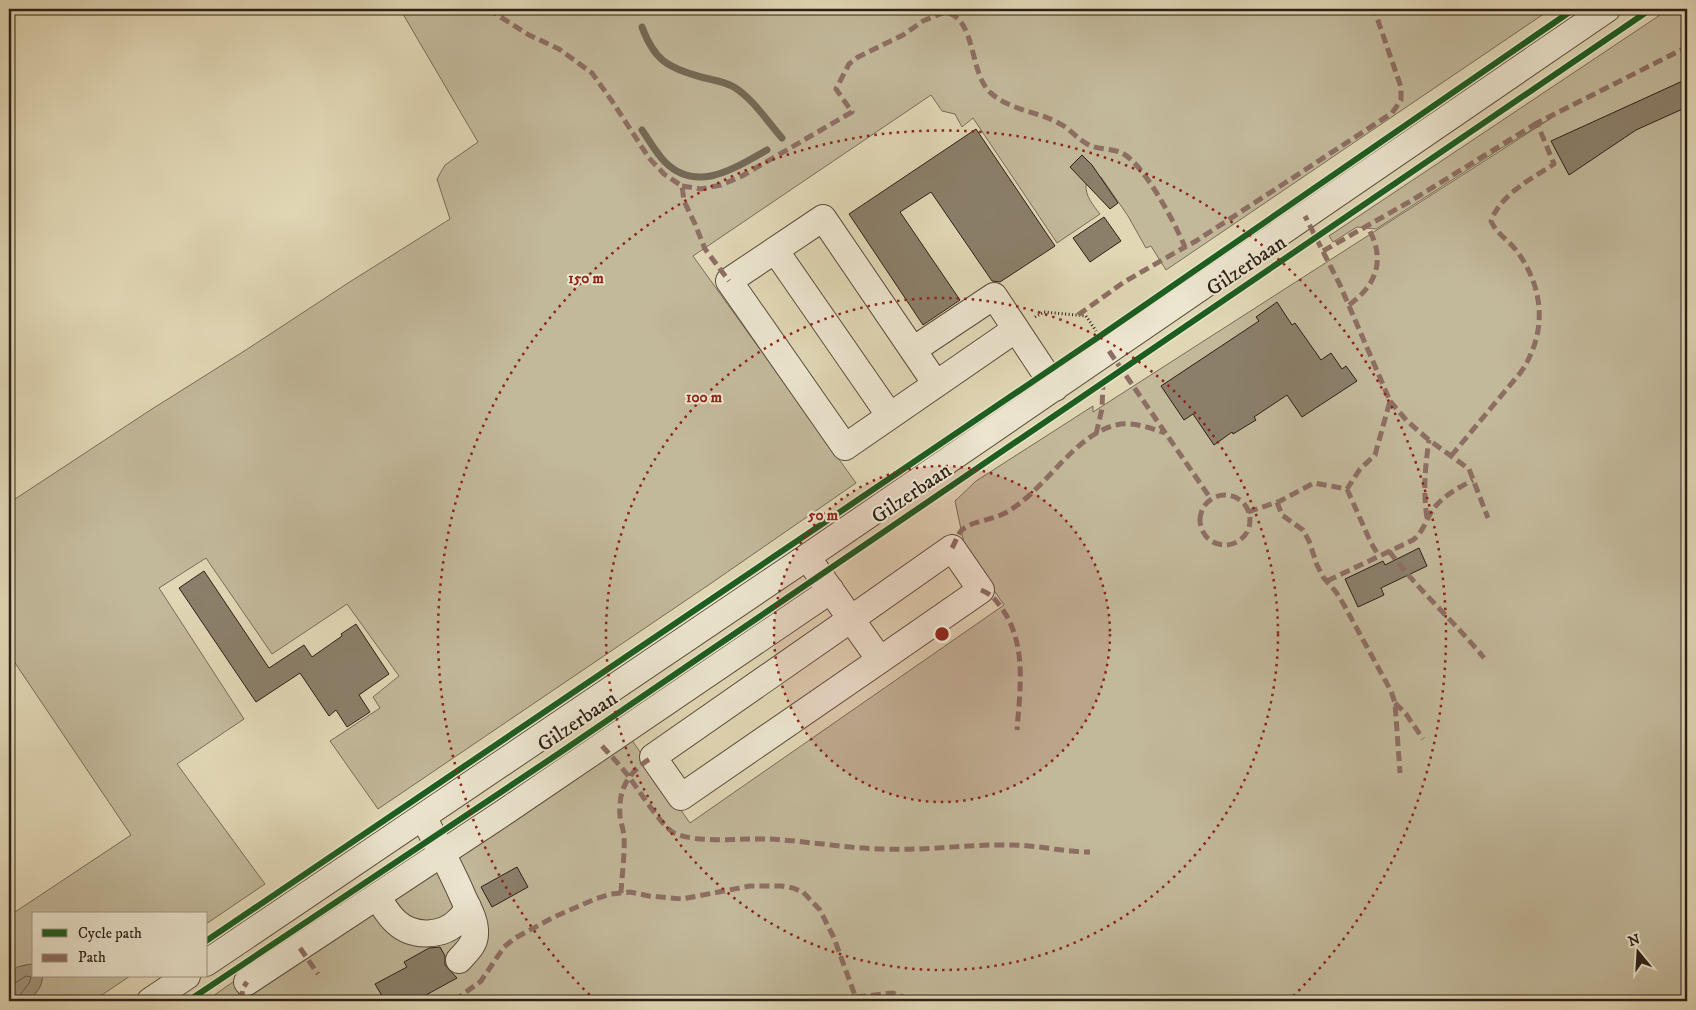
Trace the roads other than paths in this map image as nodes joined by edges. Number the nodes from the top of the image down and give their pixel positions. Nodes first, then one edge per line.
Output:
1 (1606, 9) edge
2 (775, 250) junction
3 (1016, 328) junction
4 (914, 350) junction
5 (936, 384) junction
6 (1055, 388) junction
7 (890, 416) junction
8 (808, 557) junction
9 (831, 590) junction
10 (852, 619) junction
11 (880, 660) junction
12 (422, 817) junction
13 (443, 853) junction
14 (377, 897) junction
15 (468, 907) junction
16 (459, 960) dead end
17 (208, 962) edge
18 (184, 978) edge
19 (247, 982) dead end
20 (150, 1001) edge

1 - 6 street, Gilzerbaan
2 - 4 street
2 - 7 street
2 - 7 street
3 - 4 street
3 - 5 street
3 - 6 street
4 - 5 street
5 - 7 street
6 - 8 street, Gilzerbaan
8 - 9 street
8 - 12 street, Gilzerbaan
9 - 10 street
9 - 13 street
10 - 11 street
10 - 11 street
10 - 11 street
12 - 13 street
12 - 17 street, Gilzerbaan
13 - 14 street
13 - 15 street
14 - 15 street
14 - 19 street
15 - 16 street
18 - 20 street

